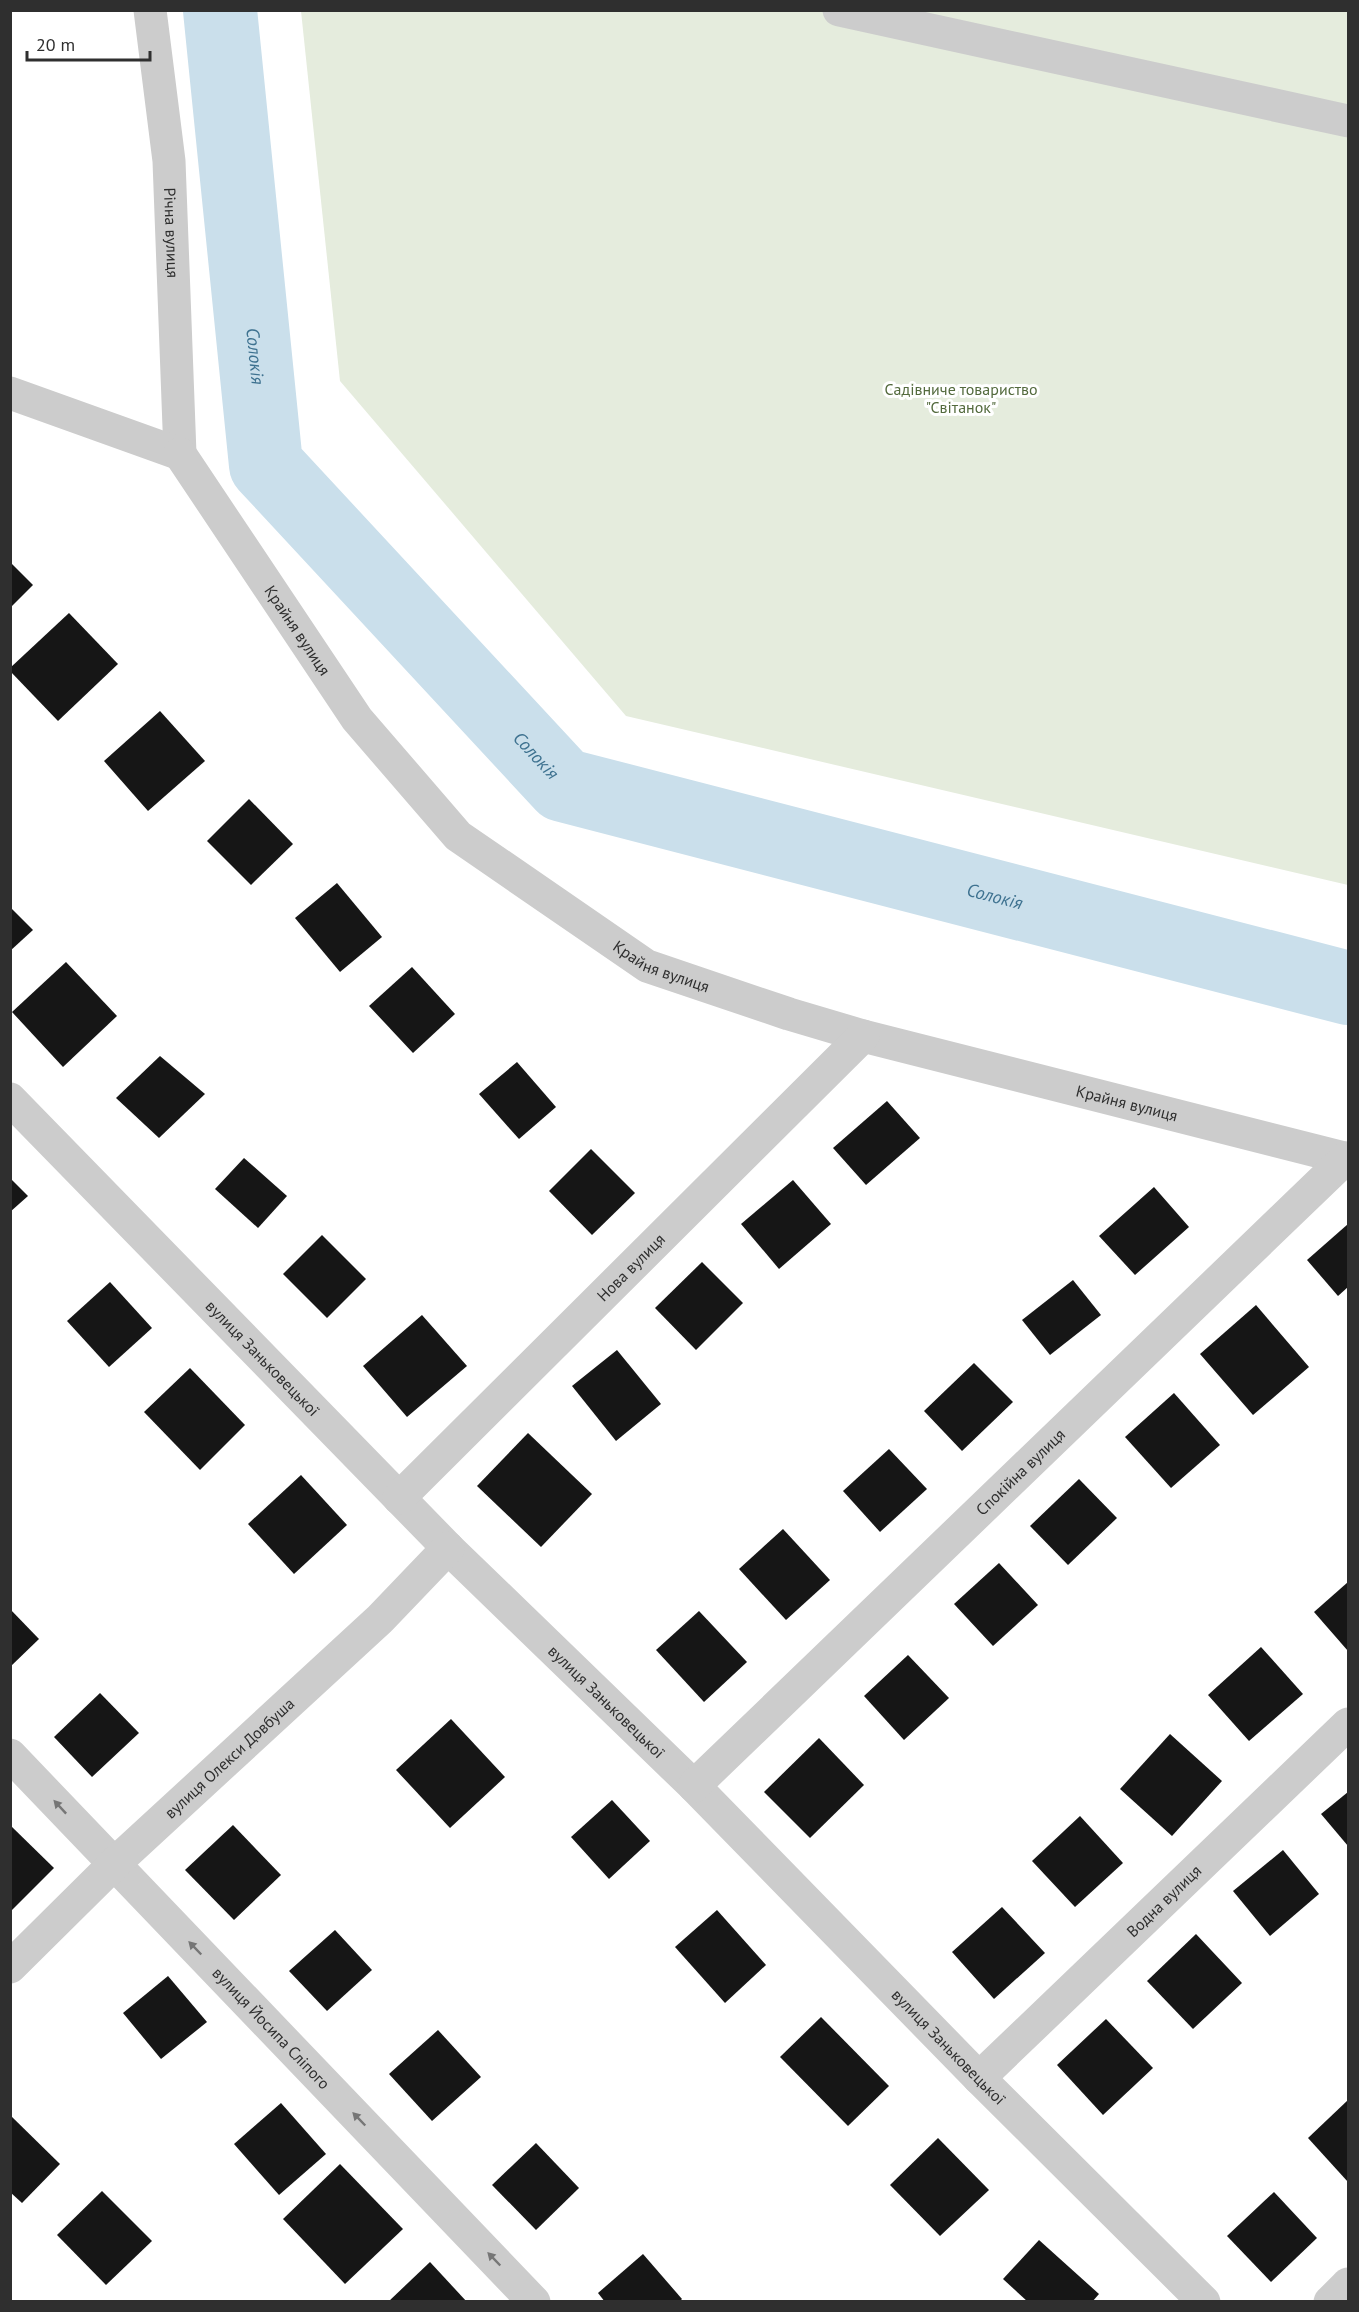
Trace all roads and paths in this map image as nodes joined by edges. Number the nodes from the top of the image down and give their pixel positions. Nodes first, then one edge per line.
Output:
1 (150, 10) edge
2 (839, 10) edge
3 (1348, 121) edge
4 (10, 393) edge
5 (180, 454) junction
6 (863, 1036) junction
7 (10, 1099) edge
8 (1347, 1159) edge
9 (399, 1498) junction
10 (448, 1548) junction
11 (1348, 1724) edge
12 (10, 1755) edge
13 (694, 1786) junction
14 (114, 1864) junction
15 (10, 1967) edge
16 (979, 2078) junction
17 (1348, 2284) edge
18 (534, 2301) edge
19 (1204, 2301) edge
20 (1330, 2301) edge

1 - 5 street, Річна вулиця
2 - 3 street
4 - 5 street
5 - 6 street, Крайня вулиця
6 - 8 street, Крайня вулиця
6 - 9 street, Нова вулиця
7 - 9 street, вулиця Заньковецької
8 - 13 street, Спокійна вулиця
9 - 10 street, вулиця Заньковецької
10 - 13 street, вулиця Заньковецької
10 - 14 street, вулиця Олекси Довбуша
11 - 16 street, Водна вулиця
14 -> 12 street, вулиця Йосипа Сліпого
13 - 16 street, вулиця Заньковецької
14 - 15 street, вулиця Олекси Довбуша
18 -> 14 street, вулиця Йосипа Сліпого
16 - 19 street, вулиця Заньковецької
17 - 20 street

